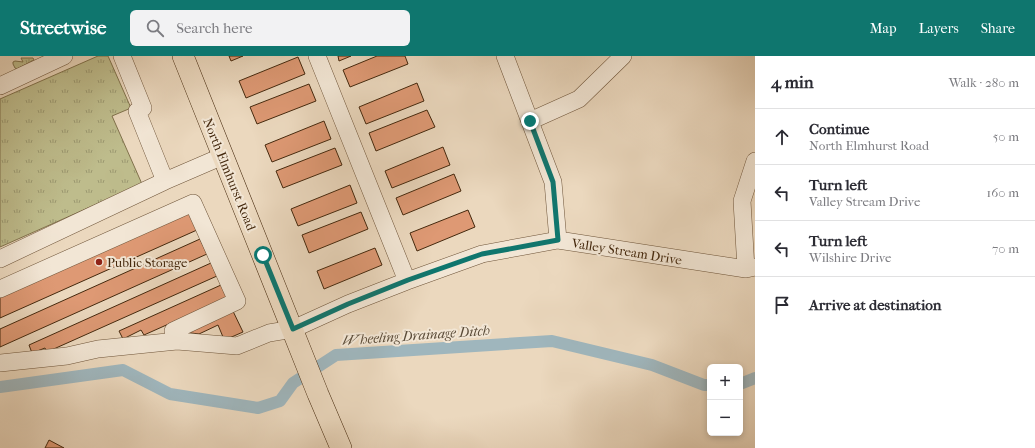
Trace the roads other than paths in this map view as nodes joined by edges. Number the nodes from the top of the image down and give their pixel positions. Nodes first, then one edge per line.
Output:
1 (64, 56) edge
2 (122, 56) edge
3 (183, 56) edge
4 (317, 56) edge
5 (505, 56) edge
6 (623, 56) edge
7 (0, 86) edge
8 (530, 121) junction
9 (223, 156) junction
10 (755, 161) edge
11 (165, 181) junction
12 (558, 240) junction
13 (0, 259) edge
14 (750, 268) edge
15 (408, 280) junction
16 (0, 289) edge
17 (296, 337) junction
18 (177, 341) junction
19 (0, 363) edge
20 (339, 443) edge

1 - 7 street
2 - 11 street
3 - 9 main road, North Elmhurst Road
4 - 15 street
5 - 8 street
6 - 8 street
8 - 12 street
9 - 11 street
9 - 17 main road, North Elmhurst Road
10 - 14 street
11 - 13 street
12 - 14 street, Valley Stream Drive
12 - 15 street, Valley Stream Drive
15 - 17 street, Valley Stream Drive
16 - 18 street
17 - 18 street, Valley Stream Drive
17 - 20 main road, North Elmhurst Road
18 - 19 street, Valley Stream Drive

